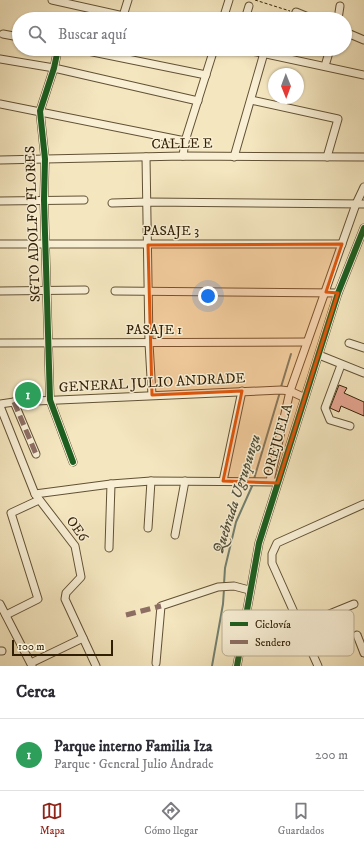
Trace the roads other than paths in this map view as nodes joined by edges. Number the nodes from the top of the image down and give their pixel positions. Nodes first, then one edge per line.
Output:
1 (52, 0) edge
2 (128, 0) edge
3 (229, 0) edge
4 (340, 6) dead end
5 (104, 12) edge
6 (124, 12) edge
7 (225, 12) edge
8 (339, 12) edge
9 (3, 34) dead end
10 (352, 35) edge
11 (12, 36) edge
12 (364, 40) edge
13 (57, 56) edge
14 (112, 56) edge
15 (212, 56) edge
16 (263, 56) edge
17 (292, 56) edge
18 (328, 56) edge
19 (0, 59) edge
20 (325, 66) junction
21 (54, 68) junction
22 (206, 75) junction
23 (364, 75) edge
24 (251, 100) junction
25 (198, 101) junction
26 (0, 104) edge
27 (40, 111) junction
28 (185, 141) junction
29 (183, 156) junction
30 (234, 156) junction
31 (146, 157) junction
32 (327, 157) junction
33 (364, 157) edge
34 (45, 159) junction
35 (0, 160) edge
36 (364, 186) edge
37 (44, 200) junction
38 (84, 200) dead end
39 (0, 201) edge
40 (147, 202) junction
41 (112, 203) dead end
42 (356, 204) junction
43 (364, 204) edge
44 (364, 228) edge
45 (0, 244) edge
46 (46, 244) junction
47 (342, 244) junction
48 (148, 245) junction
49 (47, 290) junction
50 (85, 290) dead end
51 (0, 291) edge
52 (114, 291) dead end
53 (148, 291) junction
54 (326, 292) junction
55 (338, 293) junction
56 (48, 342) junction
57 (307, 342) junction
58 (0, 343) edge
59 (149, 343) junction
60 (349, 343) dead end
61 (364, 348) edge
62 (319, 356) junction
63 (341, 365) junction
64 (364, 372) edge
65 (242, 391) junction
66 (290, 391) junction
67 (152, 395) junction
68 (303, 397) junction
69 (50, 400) junction
70 (14, 402) junction
71 (0, 405) edge
72 (350, 426) dead end
73 (36, 454) dead end
74 (73, 462) dead end
75 (151, 481) junction
76 (185, 481) junction
77 (224, 481) junction
78 (270, 481) junction
79 (278, 483) junction
80 (111, 484) junction
81 (37, 497) junction
82 (364, 504) edge
83 (148, 528) dead end
84 (175, 534) dead end
85 (109, 548) dead end
86 (249, 590) junction
87 (0, 604) edge
88 (354, 604) dead end
89 (246, 610) edge
90 (293, 610) edge
91 (339, 610) edge
92 (6, 615) junction
93 (357, 634) dead end
94 (83, 638) junction
95 (364, 653) edge
96 (239, 656) edge
97 (314, 656) edge
98 (156, 663) dead end
99 (32, 664) edge
100 (96, 666) edge
101 (237, 666) edge
102 (318, 666) edge

1 - 5 street
2 - 6 street
3 - 7 street
4 - 8 street
9 - 11 street
10 - 12 street
13 - 21 street, SGTO ADOLFO FLORES
14 - 22 street
15 - 22 street
16 - 24 street
17 - 20 street
18 - 20 street
19 - 21 street
20 - 23 street
21 - 25 street
21 - 27 street, SGTO ADOLFO FLORES
22 - 25 street
24 - 30 street
24 - 32 street
25 - 28 street
26 - 27 street
27 - 28 street
27 - 34 street, SGTO ADOLFO FLORES
28 - 29 street
29 - 30 street, CALLE E
29 - 31 street, CALLE E
30 - 32 street, CALLE E
31 - 34 street, CALLE E
31 - 40 street
32 - 33 street, CALLE E
34 - 35 street, CALLE E
34 - 37 street, SGTO ADOLFO FLORES
36 - 42 street
37 - 38 street
37 - 39 street
37 - 46 street, SGTO ADOLFO FLORES
40 - 41 street
40 - 42 street
40 - 48 street
42 - 43 street
42 - 47 street
44 - 55 street, OREJUELA
45 - 46 street, PASAJE 3
46 - 48 street, PASAJE 3
46 - 49 street, SGTO ADOLFO FLORES
47 - 48 street, PASAJE 3
47 - 54 street
48 - 53 street
49 - 50 street
49 - 51 street
49 - 56 street, SGTO ADOLFO FLORES
52 - 53 street
53 - 54 street
53 - 59 street
54 - 55 street
54 - 57 street
55 - 62 street, OREJUELA
56 - 58 street, PASAJE 1
56 - 59 street, PASAJE 1
56 - 69 street, SGTO ADOLFO FLORES
57 - 59 street, PASAJE 1
57 - 66 street
59 - 67 street
60 - 61 street
62 - 63 street
62 - 68 street, OREJUELA
63 - 64 street
63 - 72 street
65 - 66 street, GENERAL JULIO ANDRADE
65 - 67 street, GENERAL JULIO ANDRADE
65 - 77 street
66 - 68 street, GENERAL JULIO ANDRADE
66 - 78 street
67 - 69 street, GENERAL JULIO ANDRADE
68 - 79 street, OREJUELA
69 - 70 street, GENERAL JULIO ANDRADE
69 - 74 street, SGTO ADOLFO FLORES
70 - 71 street, GENERAL JULIO ANDRADE
70 - 73 street
71 - 81 street, OE6
75 - 76 street
75 - 80 street
75 - 83 street
76 - 77 street
76 - 84 street
77 - 78 street
78 - 79 street
79 - 86 street, OREJUELA
80 - 81 street
80 - 85 street
81 - 92 street
81 - 94 street, OE6
82 - 90 street
86 - 89 street, OREJUELA
86 - 98 street
87 - 92 street
88 - 91 street
92 - 99 street
93 - 95 street
94 - 99 street
94 - 100 street, OE6
96 - 101 street, OREJUELA
97 - 102 street

